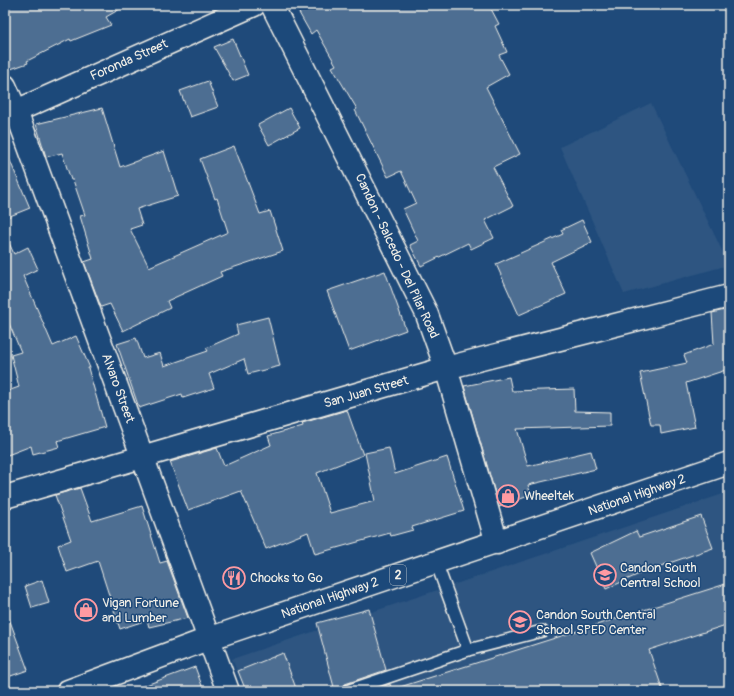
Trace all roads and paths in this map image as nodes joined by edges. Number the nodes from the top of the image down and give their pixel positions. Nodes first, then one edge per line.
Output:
1 (254, 5) edge
2 (272, 5) edge
3 (5, 86) edge
4 (10, 113) edge
5 (729, 296) edge
6 (446, 368) junction
7 (143, 456) junction
8 (729, 464) edge
9 (5, 497) edge
10 (497, 543) junction
11 (436, 562) junction
12 (542, 631) dead end
13 (208, 639) junction
14 (468, 650) junction
15 (68, 691) edge
16 (228, 691) edge
17 (347, 691) edge

1 - 4 street, Foronda Street
2 - 6 street, Candon - Salcedo - Del Pilar Road
3 - 4 street, Alvaro Street
4 - 7 street, Alvaro Street
5 - 6 street, San Juan Street
6 - 7 street, San Juan Street
6 - 10 street, Candon - Salcedo - Del Pilar Road
7 - 9 street, San Juan Street
7 - 13 street, Alvaro Street
8 - 10 street, National Highway 2 / 2
10 - 11 street, National Highway 2 / 2
11 - 13 street, National Highway 2 / 2
11 - 14 lane
12 - 14 lane
13 - 15 street, National Highway 2 / 2
13 - 16 street, Alvaro Street
14 - 17 lane

